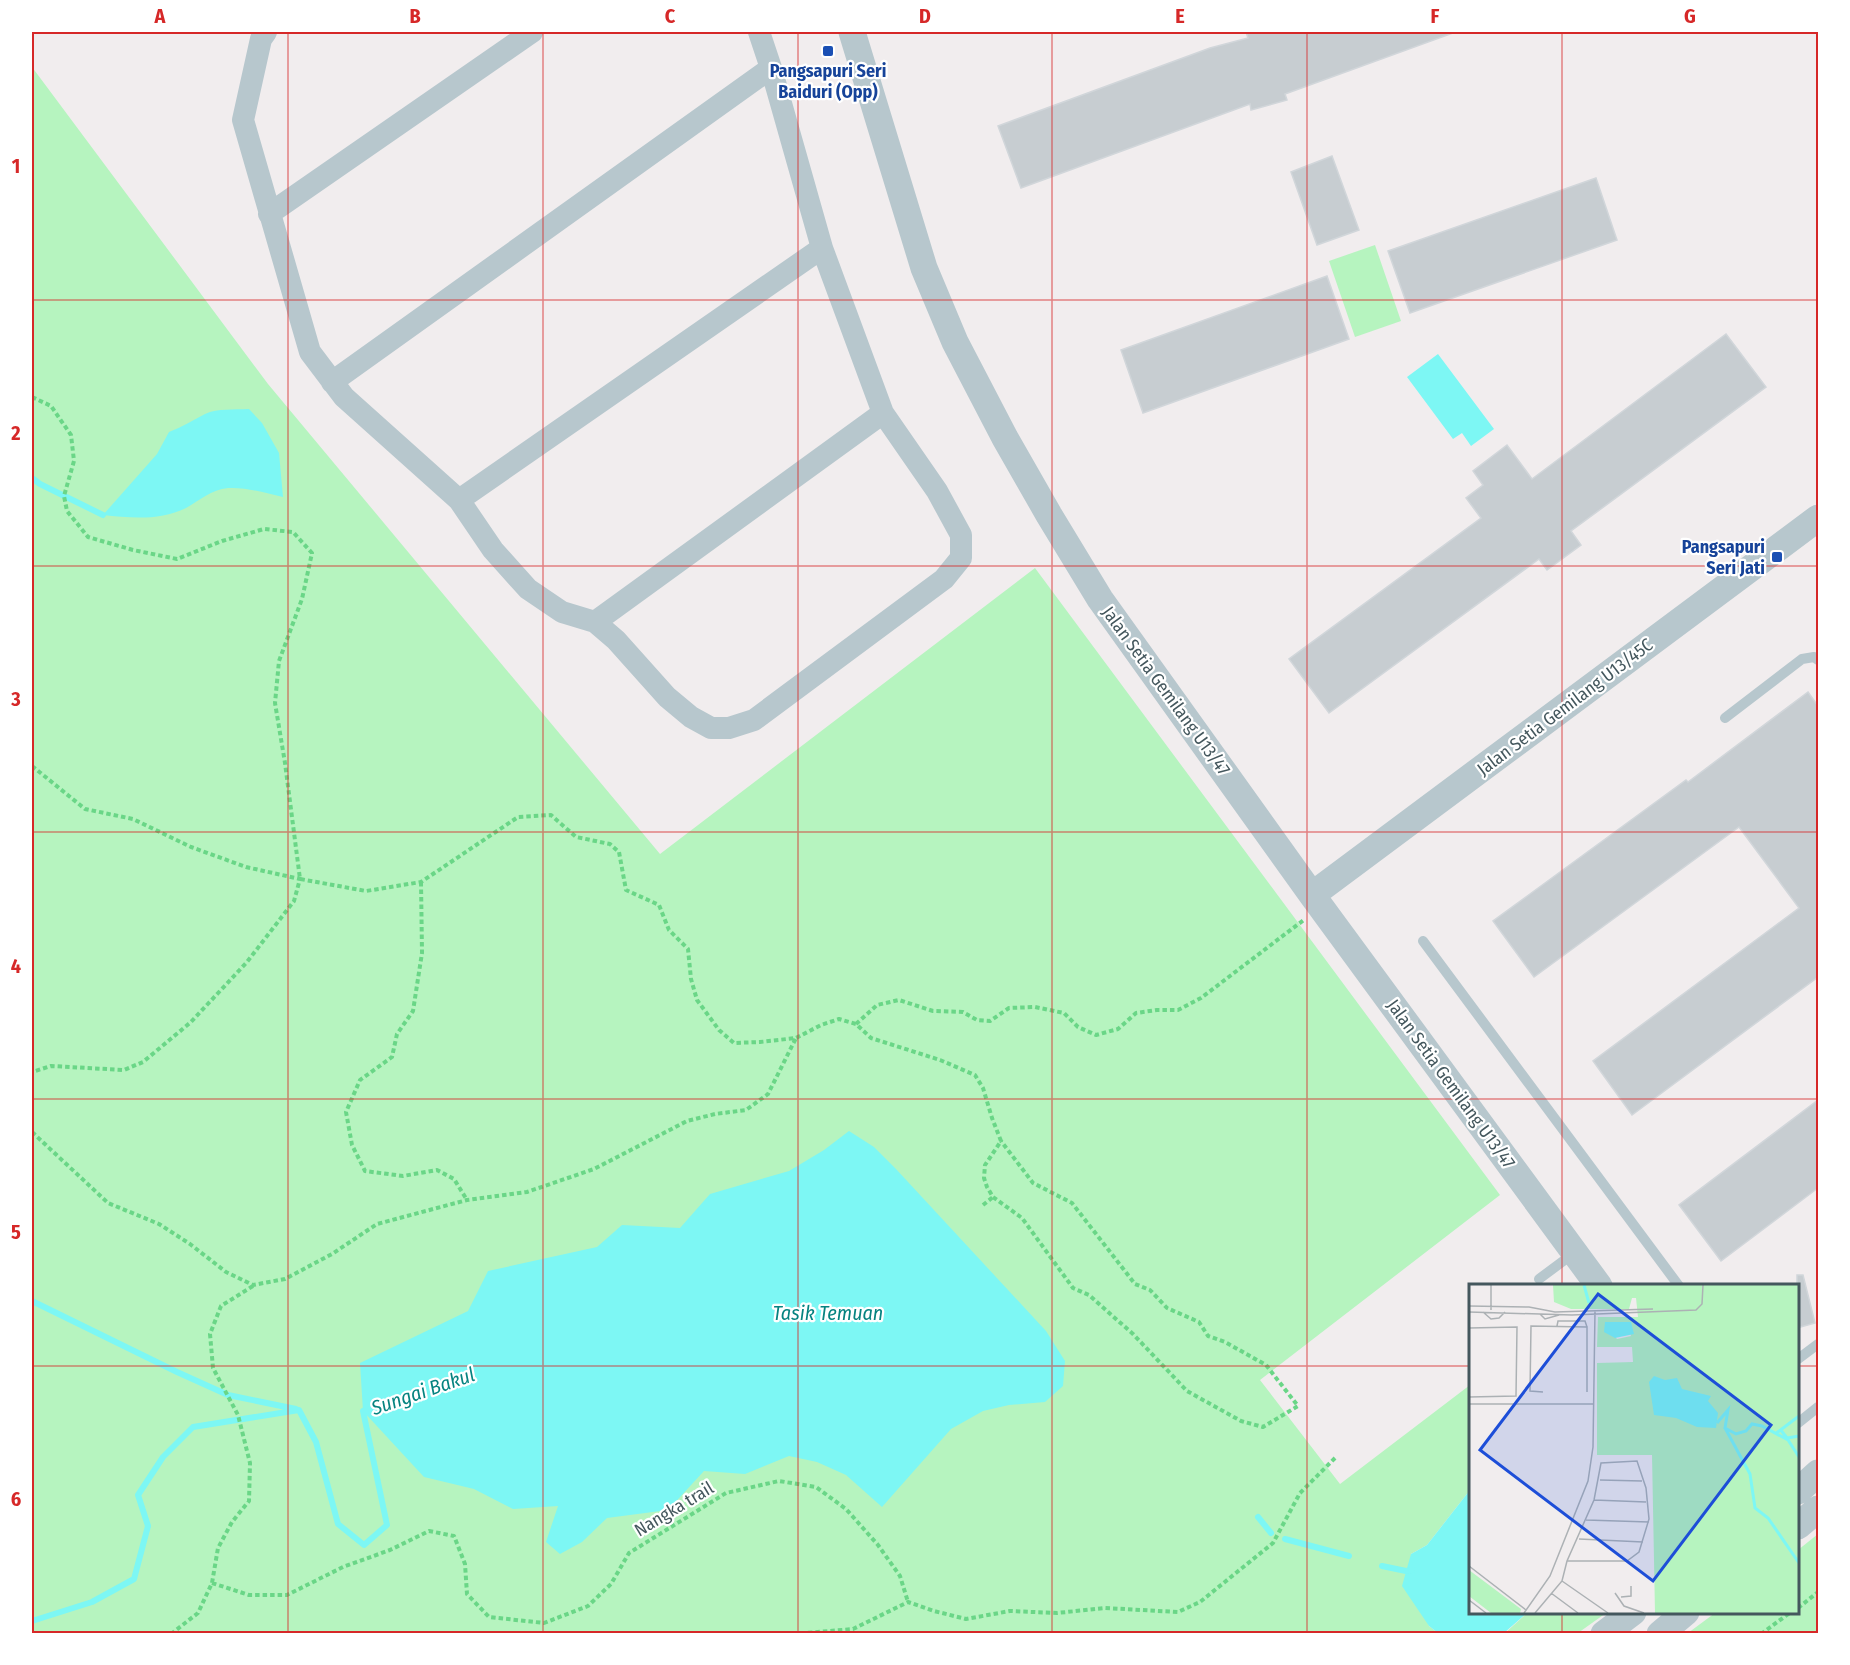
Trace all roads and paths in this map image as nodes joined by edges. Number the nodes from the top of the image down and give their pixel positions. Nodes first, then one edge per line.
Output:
1 (266, 32) edge
2 (532, 32) edge
3 (759, 32) edge
4 (852, 32) edge
5 (771, 68) junction
6 (269, 214) junction
7 (822, 248) junction
8 (332, 382) junction
9 (32, 397) edge
10 (883, 413) junction
11 (459, 500) junction
12 (1818, 518) edge
13 (595, 622) junction
14 (1818, 660) edge
15 (1725, 718) dead end
16 (32, 766) edge
17 (300, 879) junction
18 (421, 882) junction
19 (1317, 901) junction
20 (1423, 941) dead end
21 (856, 1024) junction
22 (796, 1038) junction
23 (32, 1072) edge
24 (32, 1132) edge
25 (1001, 1141) junction
26 (993, 1197) junction
27 (467, 1200) junction
28 (983, 1205) dead end
29 (1575, 1252) junction
30 (1539, 1279) dead end
31 (1598, 1284) edge
32 (1678, 1284) edge
33 (253, 1285) junction
34 (1818, 1344) edge
35 (1799, 1358) edge
36 (1818, 1407) edge
37 (1799, 1421) edge
38 (1337, 1456) dead end
39 (1818, 1473) edge
40 (1799, 1489) edge
41 (1818, 1509) edge
42 (1799, 1524) edge
43 (212, 1583) junction
44 (1818, 1592) edge
45 (908, 1602) junction
46 (1799, 1606) edge
47 (1630, 1614) edge
48 (1684, 1614) edge
49 (1788, 1614) edge
50 (171, 1634) edge
51 (793, 1634) edge
52 (1604, 1634) edge
53 (1659, 1634) edge
54 (1761, 1634) edge

1 - 6 street
2 - 6 street
3 - 5 street
4 - 19 street, Jalan Setia Gemilang U13/47
5 - 7 street
5 - 8 street
6 - 8 street
7 - 10 street
7 - 11 street
8 - 11 street
9 - 17 path
10 - 13 street
10 - 13 street
11 - 13 street
12 - 19 street, Jalan Setia Gemilang U13/45C
14 - 15 lane
16 - 17 path
17 - 18 path
17 - 23 path
18 - 22 path
18 - 27 path
19 - 21 path
19 - 29 street, Jalan Setia Gemilang U13/47
20 - 32 lane
21 - 22 path
21 - 25 path
22 - 27 path
24 - 33 path
25 - 26 path
25 - 26 path
26 - 28 path
27 - 33 path
29 - 30 lane
29 - 31 street, Jalan Setia Gemilang U13/47
33 - 43 path
34 - 35 lane
36 - 37 lane
38 - 45 path
39 - 40 street
41 - 42 street
43 - 45 path, Nangka trail
43 - 50 path
44 - 46 path
45 - 51 path
47 - 52 street
48 - 53 street
49 - 54 path

